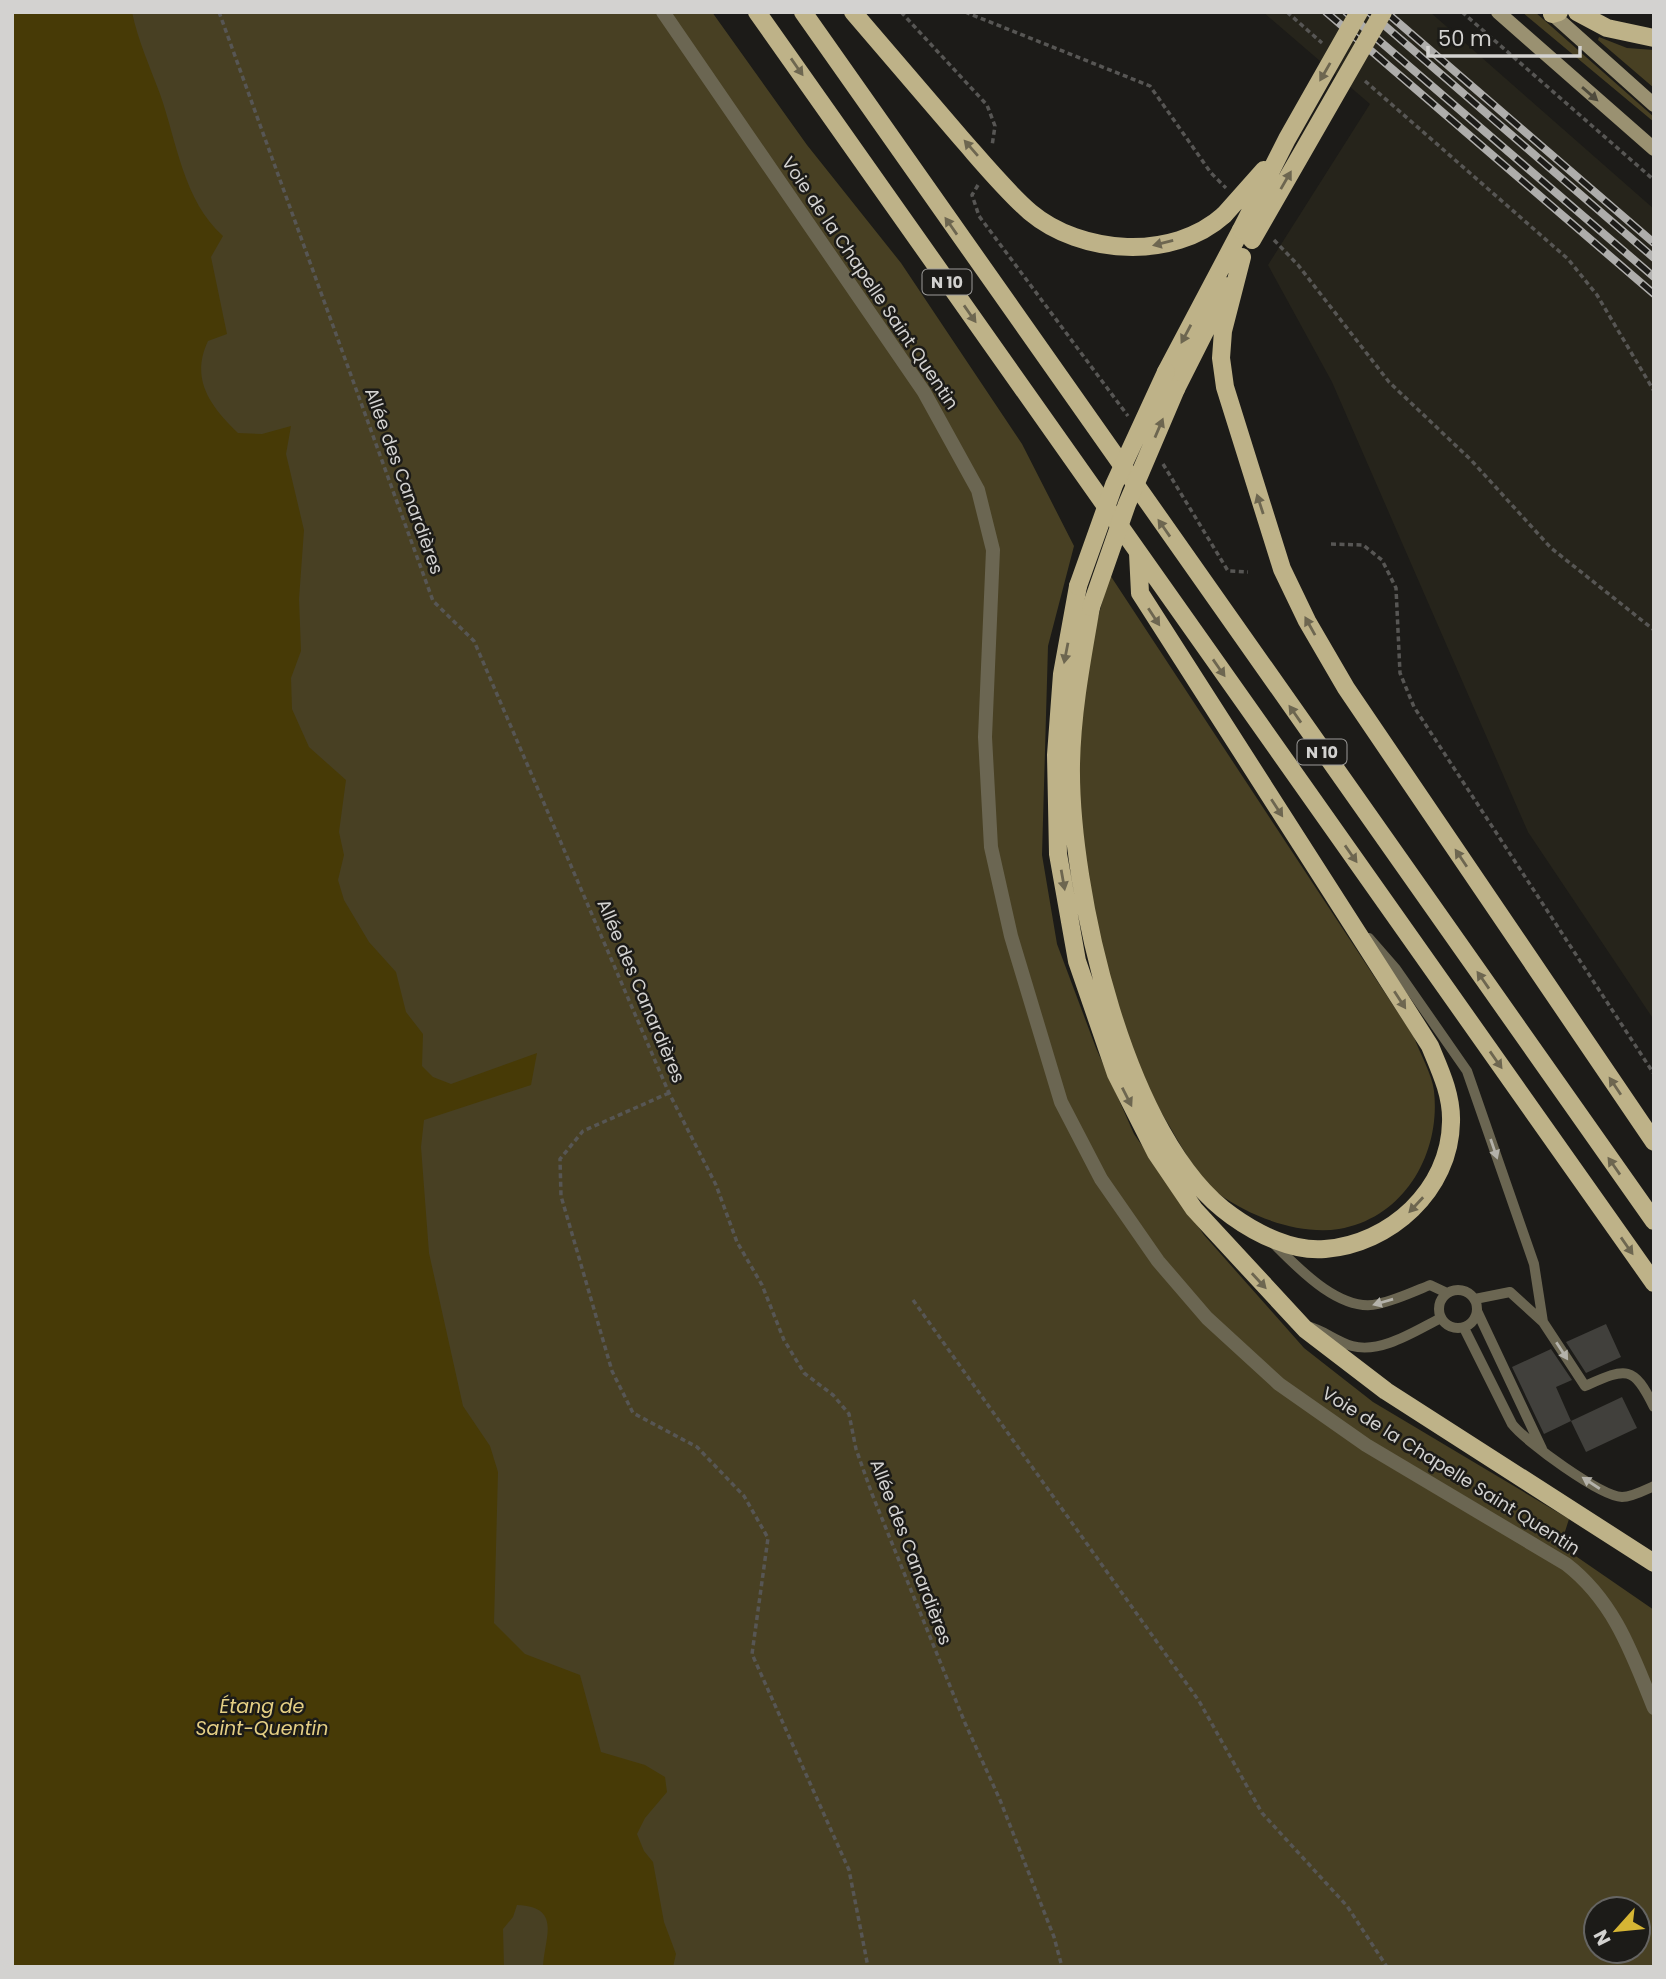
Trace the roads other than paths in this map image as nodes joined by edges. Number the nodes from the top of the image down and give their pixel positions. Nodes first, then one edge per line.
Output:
1 (663, 12) edge
2 (757, 12) edge
3 (803, 12) edge
4 (853, 12) edge
5 (1359, 12) edge
6 (1383, 12) edge
7 (1498, 12) edge
8 (1577, 12) edge
9 (1554, 13) edge
10 (1654, 38) edge
11 (1654, 105) edge
12 (1287, 139) junction
13 (1654, 149) edge
14 (1247, 235) junction
15 (1242, 257) junction
16 (1138, 553) junction
17 (1341, 908) junction
18 (1654, 1142) edge
19 (1654, 1222) edge
20 (1266, 1236) junction
21 (1654, 1283) edge
22 (1447, 1293) junction
23 (1476, 1305) junction
24 (1441, 1318) junction
25 (1543, 1322) junction
26 (1300, 1325) junction
27 (1464, 1328) junction
28 (1654, 1407) edge
29 (1543, 1451) junction
30 (1654, 1486) edge
31 (1654, 1563) edge
32 (1654, 1708) edge

1 - 32 street, Voie de la Chapelle Saint Quentin
2 -> 16 main road, N 10
19 -> 3 main road, N 10
12 -> 4 main road, bridge
5 -> 12 main road, bridge
14 -> 6 main road, bridge
7 -> 13 main road
8 - 10 main road
9 - 11 main road
12 - 14 main road, bridge
14 - 15 main road
14 -> 26 main road, bridge
18 -> 15 main road
20 -> 15 main road, bridge
16 -> 17 main road
16 -> 21 main road, N 10
17 -> 20 main road
17 -> 25 lane
22 -> 20 lane
22 - 23 lane
22 - 24 lane
23 - 25 lane
23 - 27 lane
23 - 29 lane
24 - 26 lane
24 - 27 lane
25 -> 28 lane
26 - 31 main road
27 - 29 lane
30 -> 29 lane

